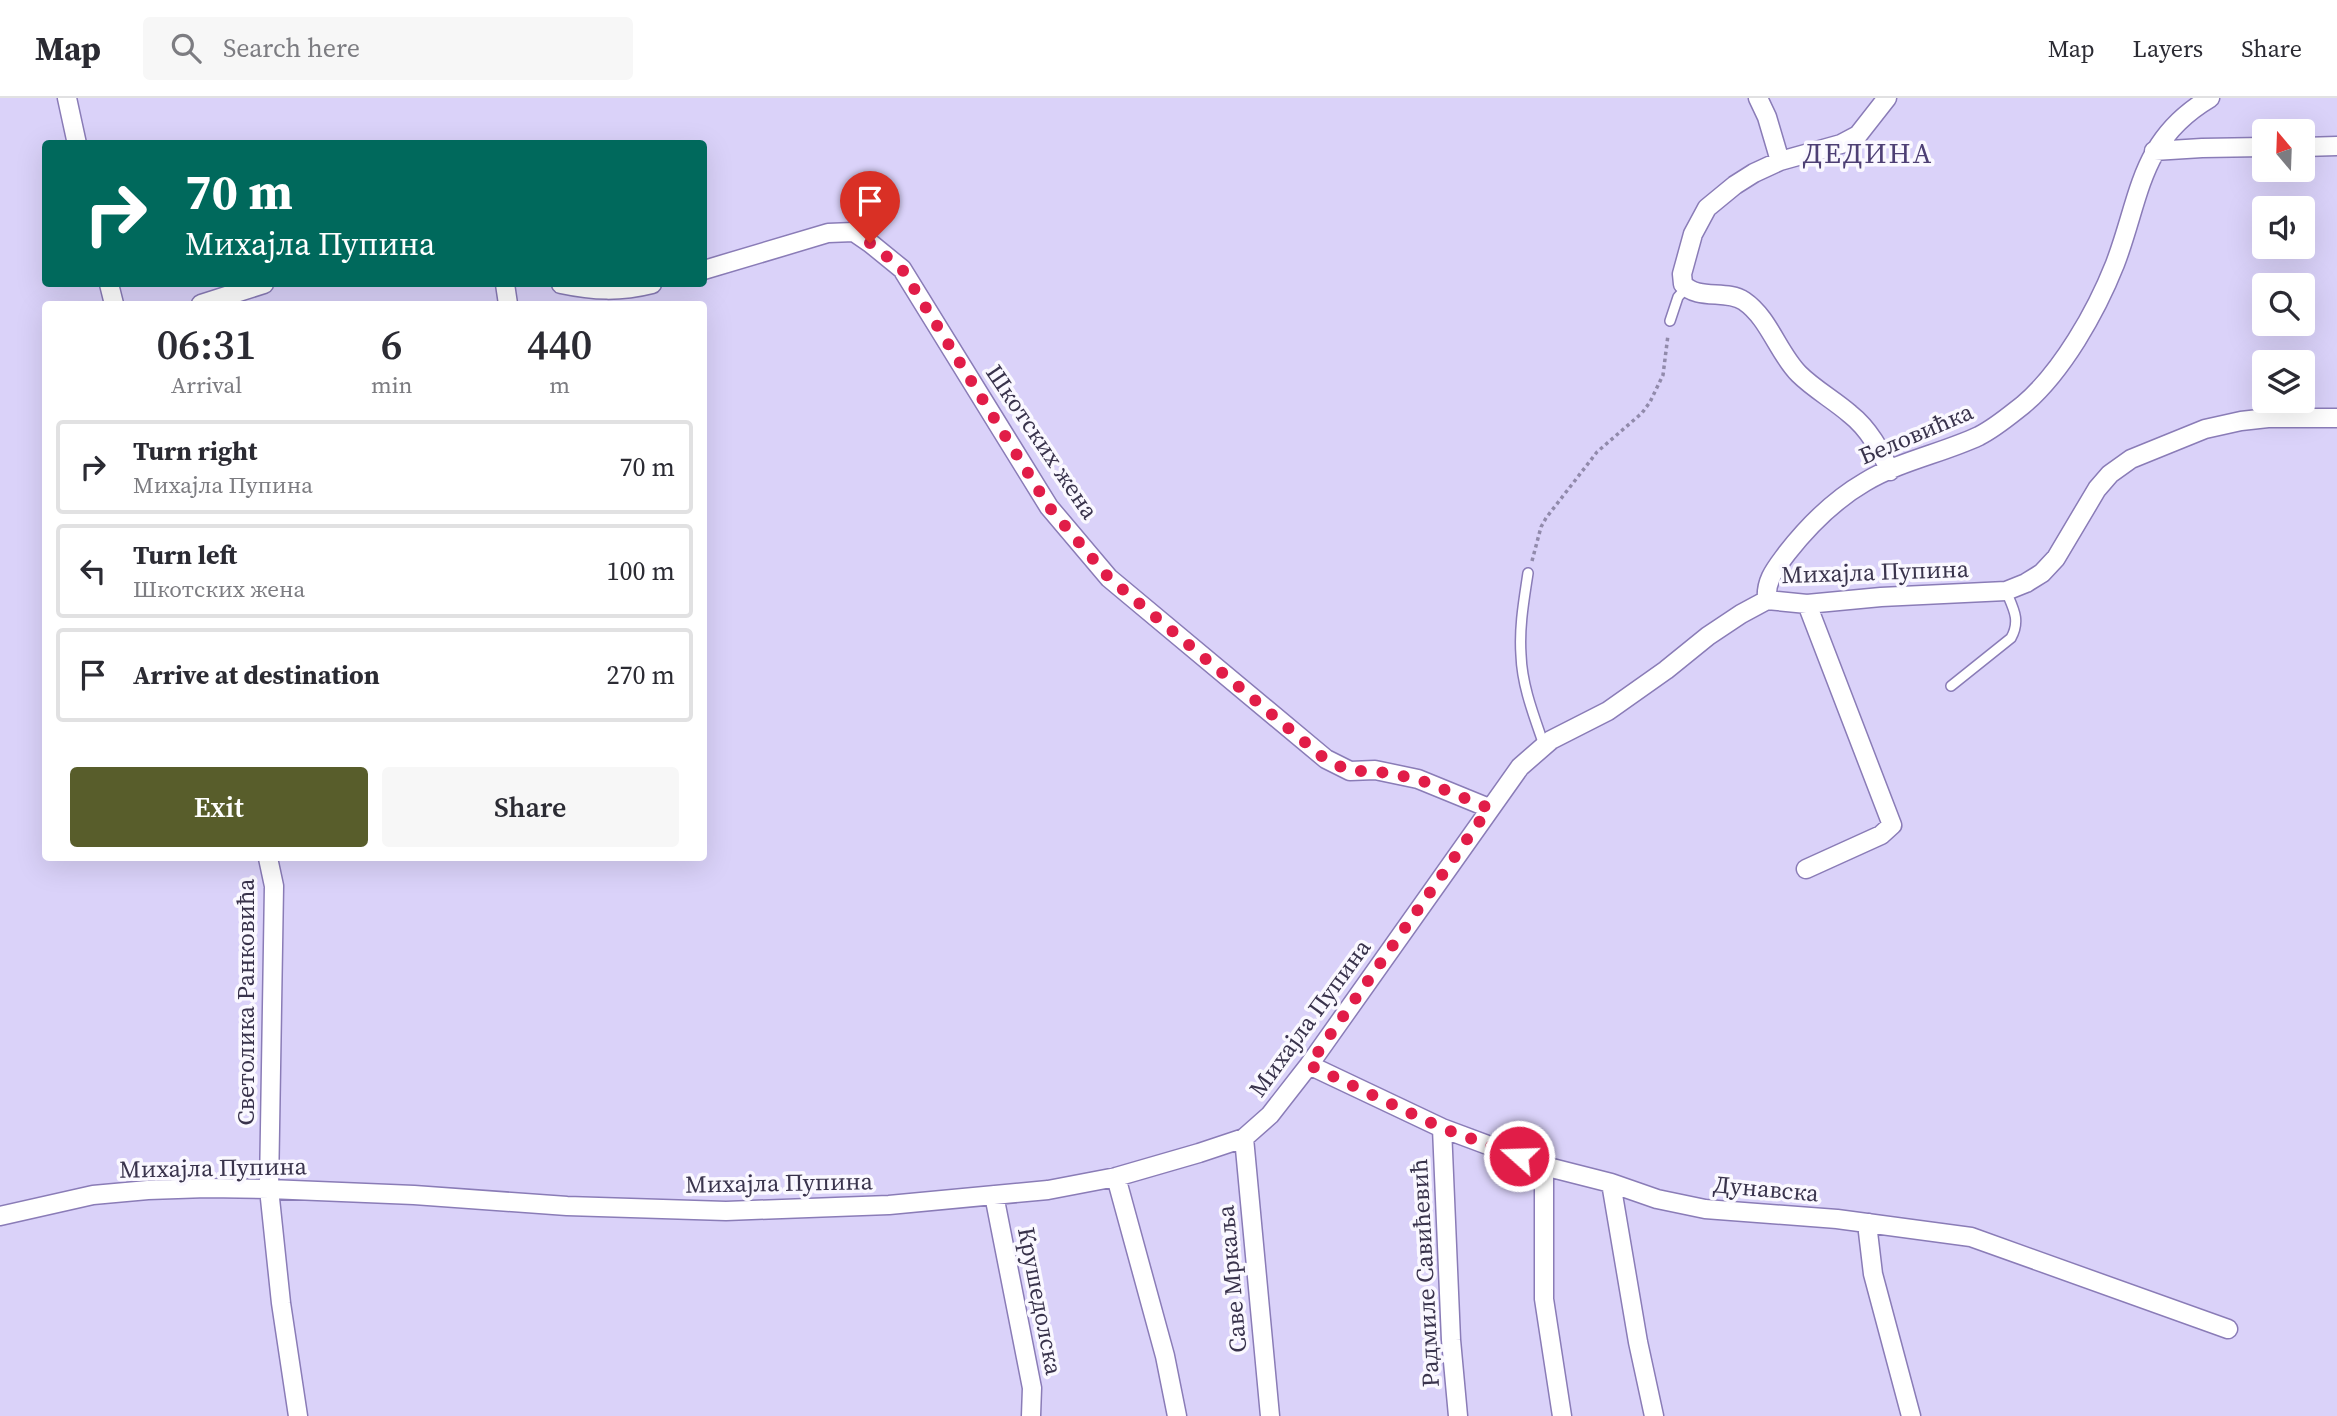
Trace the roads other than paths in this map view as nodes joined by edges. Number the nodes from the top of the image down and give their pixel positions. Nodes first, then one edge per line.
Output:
1 (67, 98) edge
2 (1758, 98) edge
3 (1887, 98) edge
4 (2210, 98) edge
5 (76, 140) edge
6 (2337, 146) edge
7 (2315, 147) edge
8 (2252, 148) edge
9 (2154, 151) junction
10 (1780, 161) junction
11 (707, 269) edge
12 (250, 287) edge
13 (574, 287) edge
14 (641, 287) edge
15 (1686, 288) junction
16 (209, 301) edge
17 (1670, 321) road end
18 (2337, 418) edge
19 (1890, 471) junction
20 (1528, 573) road end
21 (2006, 591) junction
22 (1767, 600) junction
23 (1807, 604) junction
24 (1951, 686) dead end
25 (1544, 745) junction
26 (1489, 808) junction
27 (269, 861) edge
28 (1806, 869) dead end
29 (1309, 1065) junction
30 (1442, 1128) junction
31 (1244, 1138) junction
32 (1544, 1166) junction
33 (1116, 1177) junction
34 (1611, 1183) junction
35 (269, 1189) junction
36 (994, 1195) junction
37 (0, 1216) edge
38 (1869, 1223) junction
39 (2228, 1329) dead end
40 (298, 1416) edge
41 (1031, 1416) edge
42 (1177, 1416) edge
43 (1270, 1416) edge
44 (1458, 1416) edge
45 (1562, 1416) edge
46 (1654, 1416) edge
47 (1911, 1416) edge

1 - 5 street
2 - 10 street
3 - 10 street
4 - 9 street, Беловићка
6 - 7 street
8 - 9 street
9 - 19 street, Беловићка
10 - 15 street
11 - 26 street, Шкотских жена
12 - 16 street
13 - 14 street
15 - 17 lane
15 - 19 street
18 - 21 street, Михајла Пупина
19 - 22 street, Беловићка
20 - 25 lane
21 - 23 street, Михајла Пупина
21 - 24 lane
22 - 23 street, Михајла Пупина
22 - 25 street, Михајла Пупина
23 - 28 street
25 - 26 street, Михајла Пупина
26 - 29 street, Михајла Пупина
27 - 35 street, Светолика Ранковића
29 - 30 street, Дунавска
29 - 31 street, Михајла Пупина
30 - 32 street, Дунавска
30 - 44 street, Радмиле Савићевић
31 - 33 street, Михајла Пупина
31 - 43 street, Саве Мркаља
32 - 34 street, Дунавска
32 - 45 street
33 - 36 street, Михајла Пупина
33 - 42 street
34 - 38 street, Дунавска
34 - 46 street
35 - 36 street, Михајла Пупина
35 - 37 street, Михајла Пупина
35 - 40 street, Светолика Ранковића
36 - 41 street, Крушедолска
38 - 39 street, Дунавска
38 - 47 street

